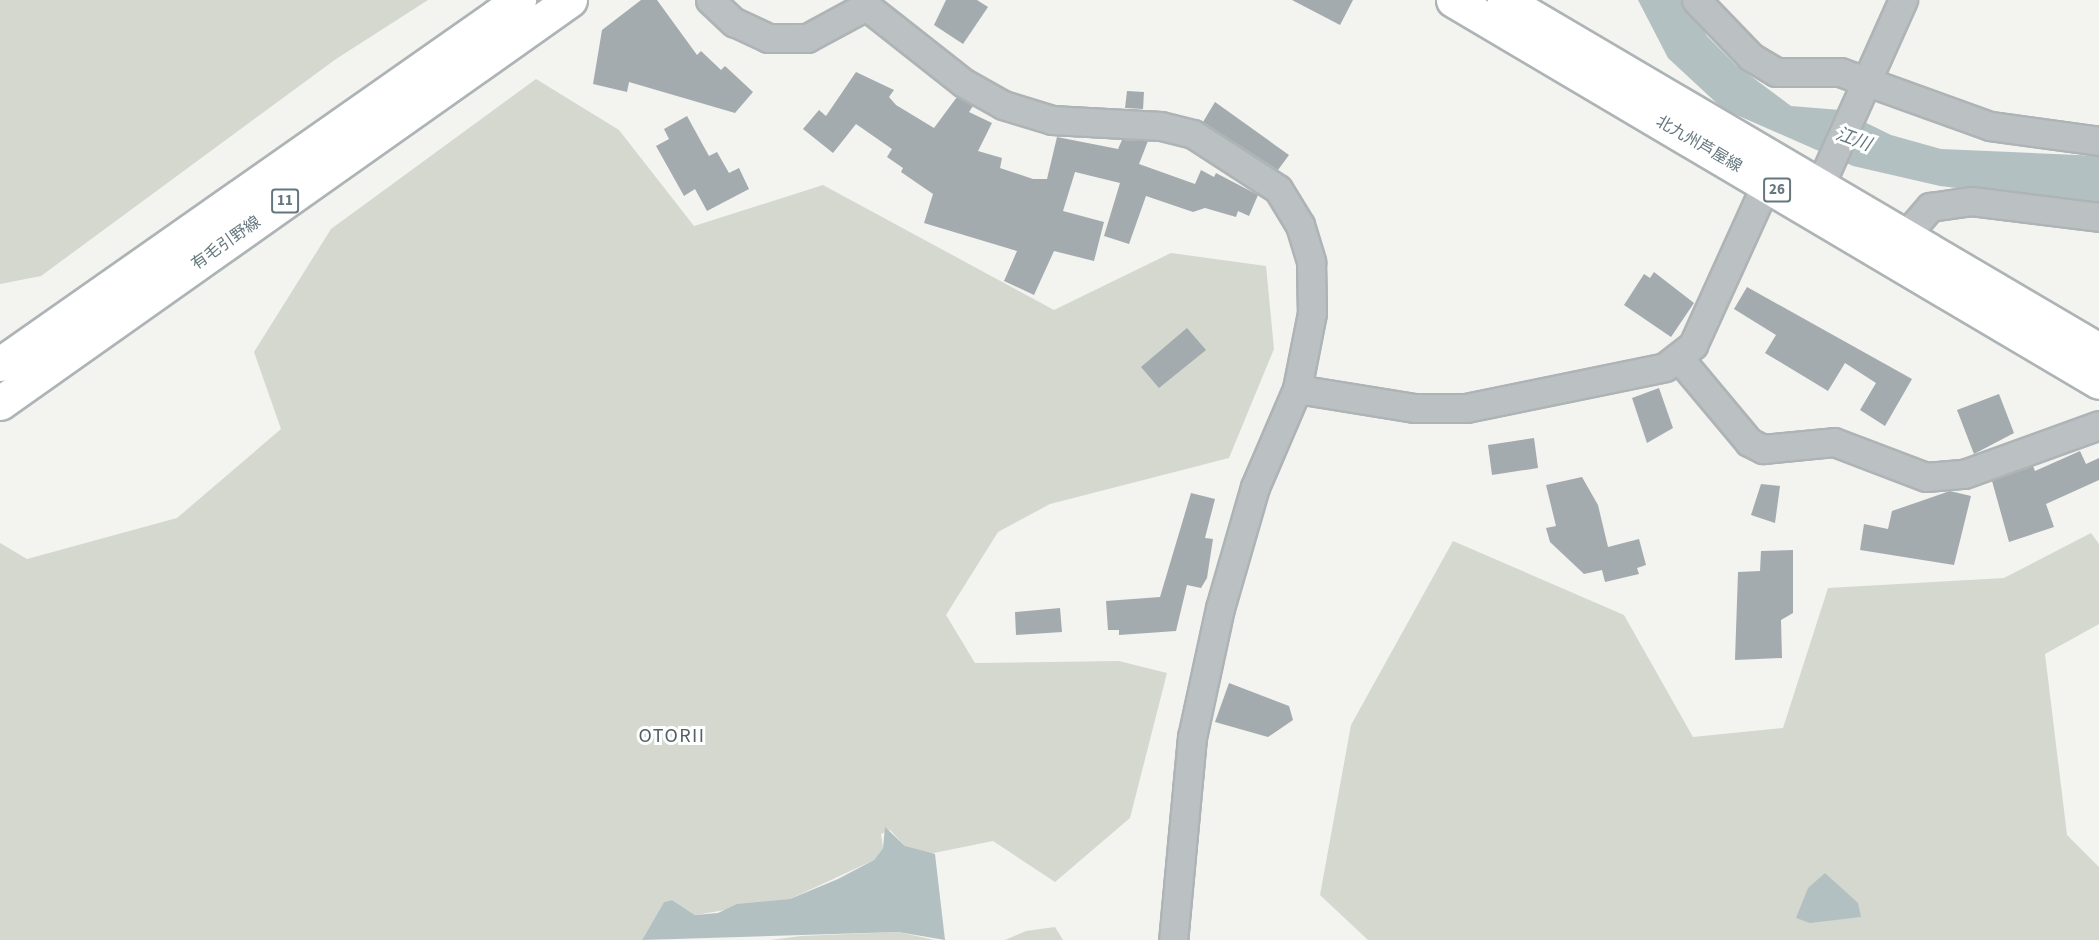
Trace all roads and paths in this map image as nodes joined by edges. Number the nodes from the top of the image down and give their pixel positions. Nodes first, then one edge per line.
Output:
1 (519, 0) edge
2 (570, 0) edge
3 (710, 0) edge
4 (1453, 0) edge
5 (1504, 0) edge
6 (1696, 0) edge
7 (1903, 0) edge
8 (1867, 85) junction
9 (2099, 141) edge
10 (1827, 170) junction
11 (1766, 184) junction
12 (2099, 217) edge
13 (1897, 244) junction
14 (2099, 350) edge
15 (1678, 357) junction
16 (0, 364) edge
17 (2099, 382) edge
18 (1297, 389) junction
19 (0, 403) edge
20 (2099, 425) edge
21 (1173, 940) edge

1 - 16 main road, 有毛引野線 / 11
2 - 19 main road, 有毛引野線 / 11
3 - 18 street
4 - 11 main road, 北九州芦屋線 / 26
5 - 10 main road, 北九州芦屋線 / 26
6 - 8 street
7 - 8 street
8 - 9 street
8 - 10 street
10 - 13 main road, 北九州芦屋線 / 26
11 - 13 main road, 北九州芦屋線 / 26
11 - 15 street
12 - 13 street
13 - 14 main road, 北九州芦屋線 / 26
13 - 17 main road, 北九州芦屋線 / 26
15 - 18 street
15 - 20 street
18 - 21 street

